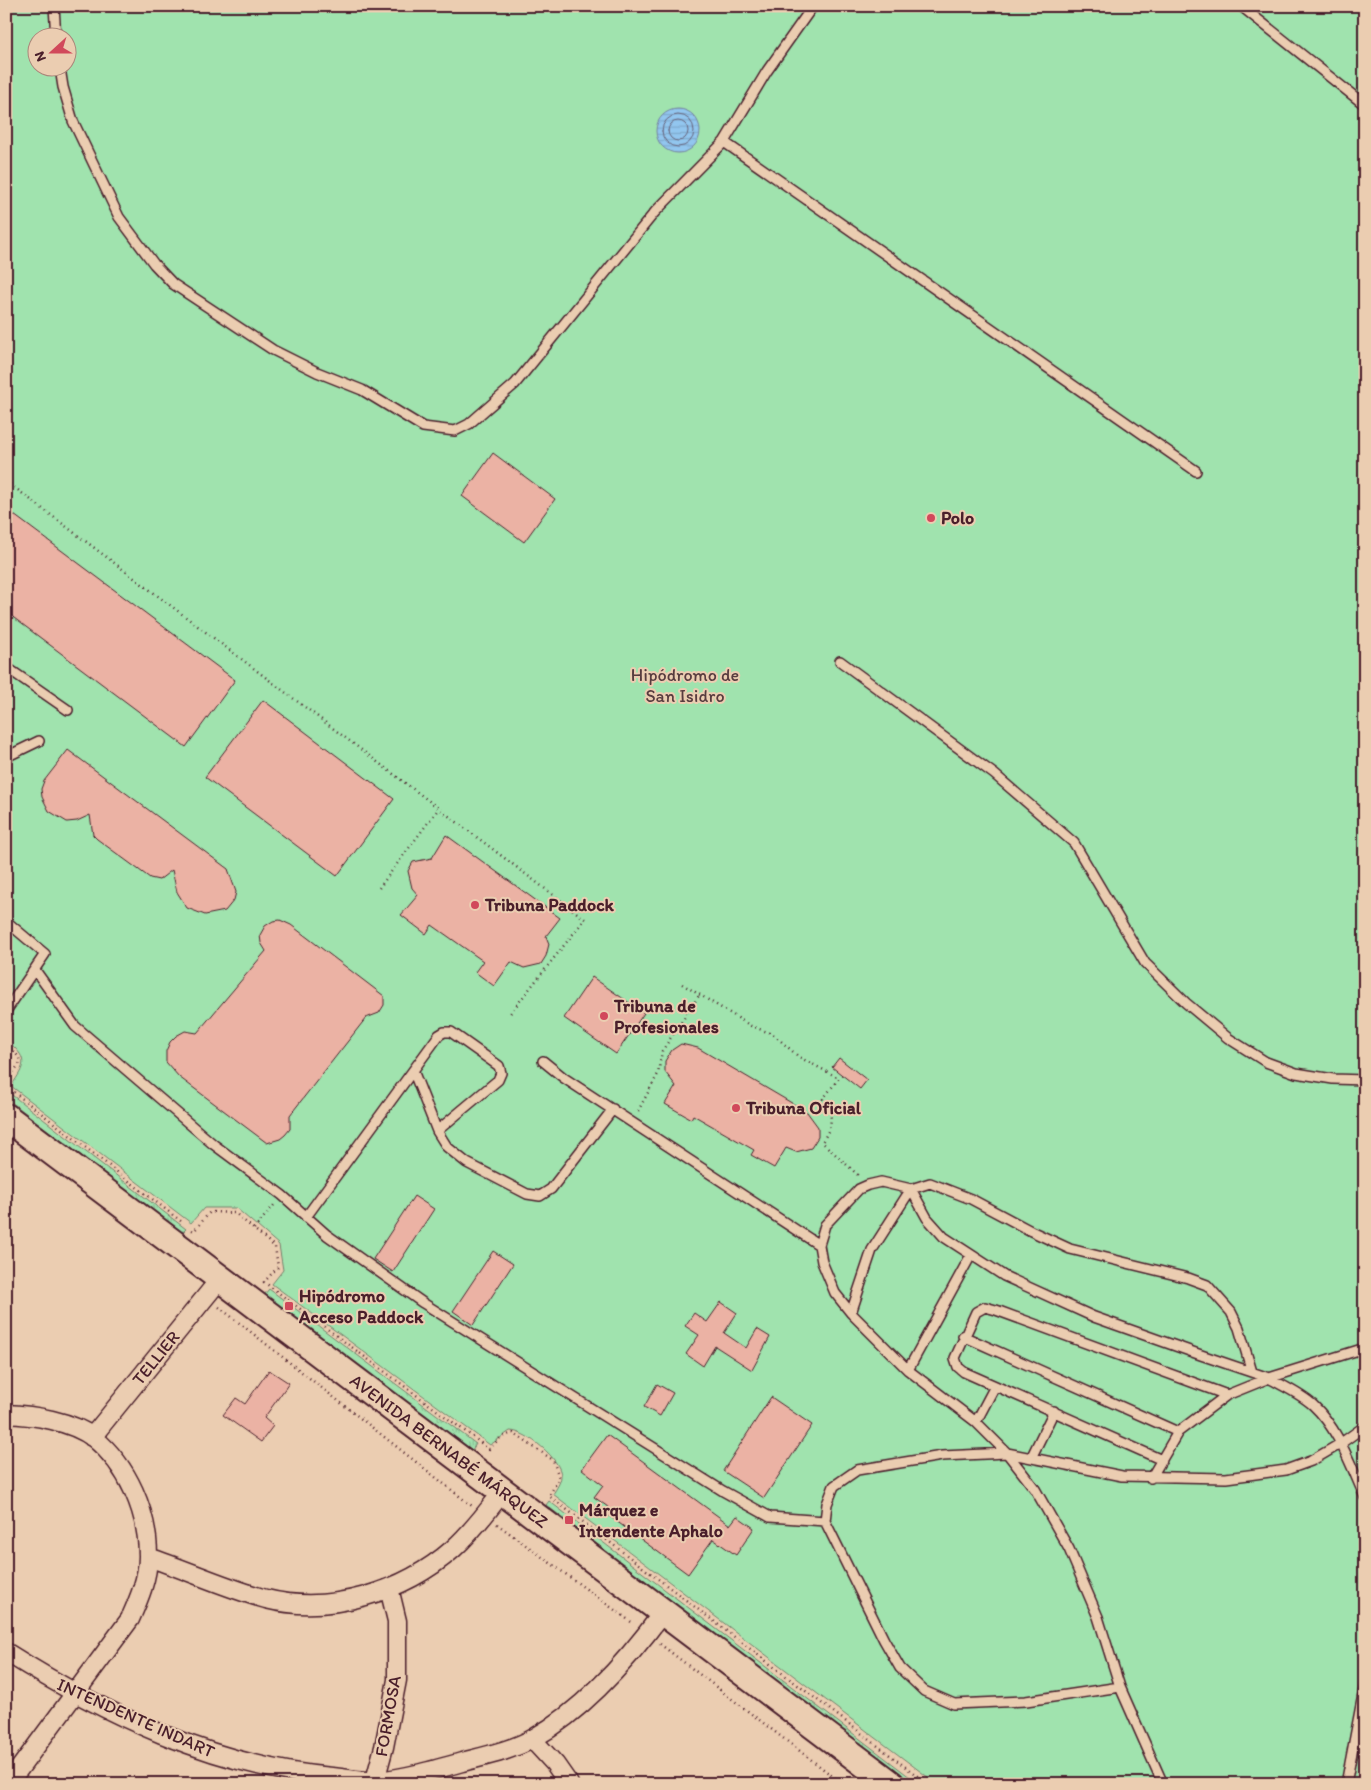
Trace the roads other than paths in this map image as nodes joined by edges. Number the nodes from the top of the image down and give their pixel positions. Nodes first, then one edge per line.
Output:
1 (54, 6) edge
2 (813, 6) edge
3 (1241, 6) edge
4 (55, 28) edge
5 (62, 78) edge
6 (1365, 105) edge
7 (724, 142) junction
8 (1196, 472) dead end
9 (840, 661) dead end
10 (6, 667) edge
11 (68, 710) dead end
12 (38, 741) dead end
13 (6, 757) edge
14 (6, 921) edge
15 (35, 970) junction
16 (6, 1011) edge
17 (543, 1061) dead end
18 (414, 1073) junction
19 (1365, 1080) edge
20 (613, 1109) junction
21 (6, 1117) edge
22 (437, 1131) junction
23 (912, 1189) junction
24 (306, 1217) junction
25 (819, 1245) junction
26 (971, 1255) junction
27 (220, 1279) junction
28 (851, 1312) junction
29 (963, 1336) junction
30 (1365, 1348) edge
31 (908, 1370) junction
32 (1252, 1372) junction
33 (1269, 1378) junction
34 (995, 1386) junction
35 (1227, 1395) junction
36 (1054, 1411) junction
37 (6, 1414) edge
38 (976, 1422) junction
39 (1365, 1426) edge
40 (1178, 1432) junction
41 (92, 1437) junction
42 (1340, 1444) junction
43 (1007, 1452) junction
44 (1032, 1456) junction
45 (1162, 1460) junction
46 (1151, 1478) junction
47 (503, 1492) junction
48 (1365, 1497) edge
49 (826, 1521) junction
50 (148, 1557) junction
51 (389, 1588) junction
52 (663, 1612) junction
53 (6, 1652) edge
54 (1365, 1684) edge
55 (1120, 1686) junction
56 (76, 1695) junction
57 (532, 1739) junction
58 (375, 1782) edge
59 (8, 1784) edge
60 (569, 1784) edge
61 (891, 1784) edge
62 (1163, 1784) edge
63 (1346, 1784) edge

1 - 4 lane
2 - 7 lane
3 - 6 lane
5 - 7 lane
7 - 8 lane
9 - 19 lane
10 - 11 lane
12 - 13 lane
14 - 15 lane
15 - 16 lane
15 - 24 lane
17 - 20 lane
18 - 22 lane
18 - 22 lane
18 - 24 lane
20 - 22 lane
20 - 25 lane
21 - 27 main road, AVENIDA BERNABÉ MÁRQUEZ
23 - 25 lane
23 - 26 lane
23 - 28 lane
23 - 32 lane
24 - 49 lane
25 - 28 lane
26 - 31 lane
26 - 32 lane
27 - 41 street, TELLIER
27 - 47 main road, AVENIDA BERNABÉ MÁRQUEZ
28 - 31 lane
29 - 34 lane
29 - 35 lane
29 - 40 lane
30 - 33 lane
31 - 38 lane
32 - 33 lane
33 - 35 lane
33 - 42 lane
34 - 36 lane
34 - 38 lane
35 - 40 lane
36 - 44 lane
36 - 45 lane
37 - 41 street
38 - 43 lane
39 - 42 lane
40 - 45 lane
41 - 50 street
42 - 46 lane
42 - 48 lane
43 - 44 lane
43 - 49 lane
43 - 55 lane
44 - 46 lane
45 - 46 lane
47 - 51 street
47 - 52 main road, AVENIDA BERNABÉ MÁRQUEZ
49 - 55 lane
50 - 51 street
50 - 56 street
51 - 58 street, FORMOSA
52 - 57 street, INTENDENTE INDART
52 - 61 main road, AVENIDA BERNABÉ MÁRQUEZ
53 - 56 street, INTENDENTE INDART
54 - 63 lane
55 - 62 lane
56 - 58 street, INTENDENTE INDART
56 - 59 street
57 - 58 street, INTENDENTE INDART
57 - 60 street

